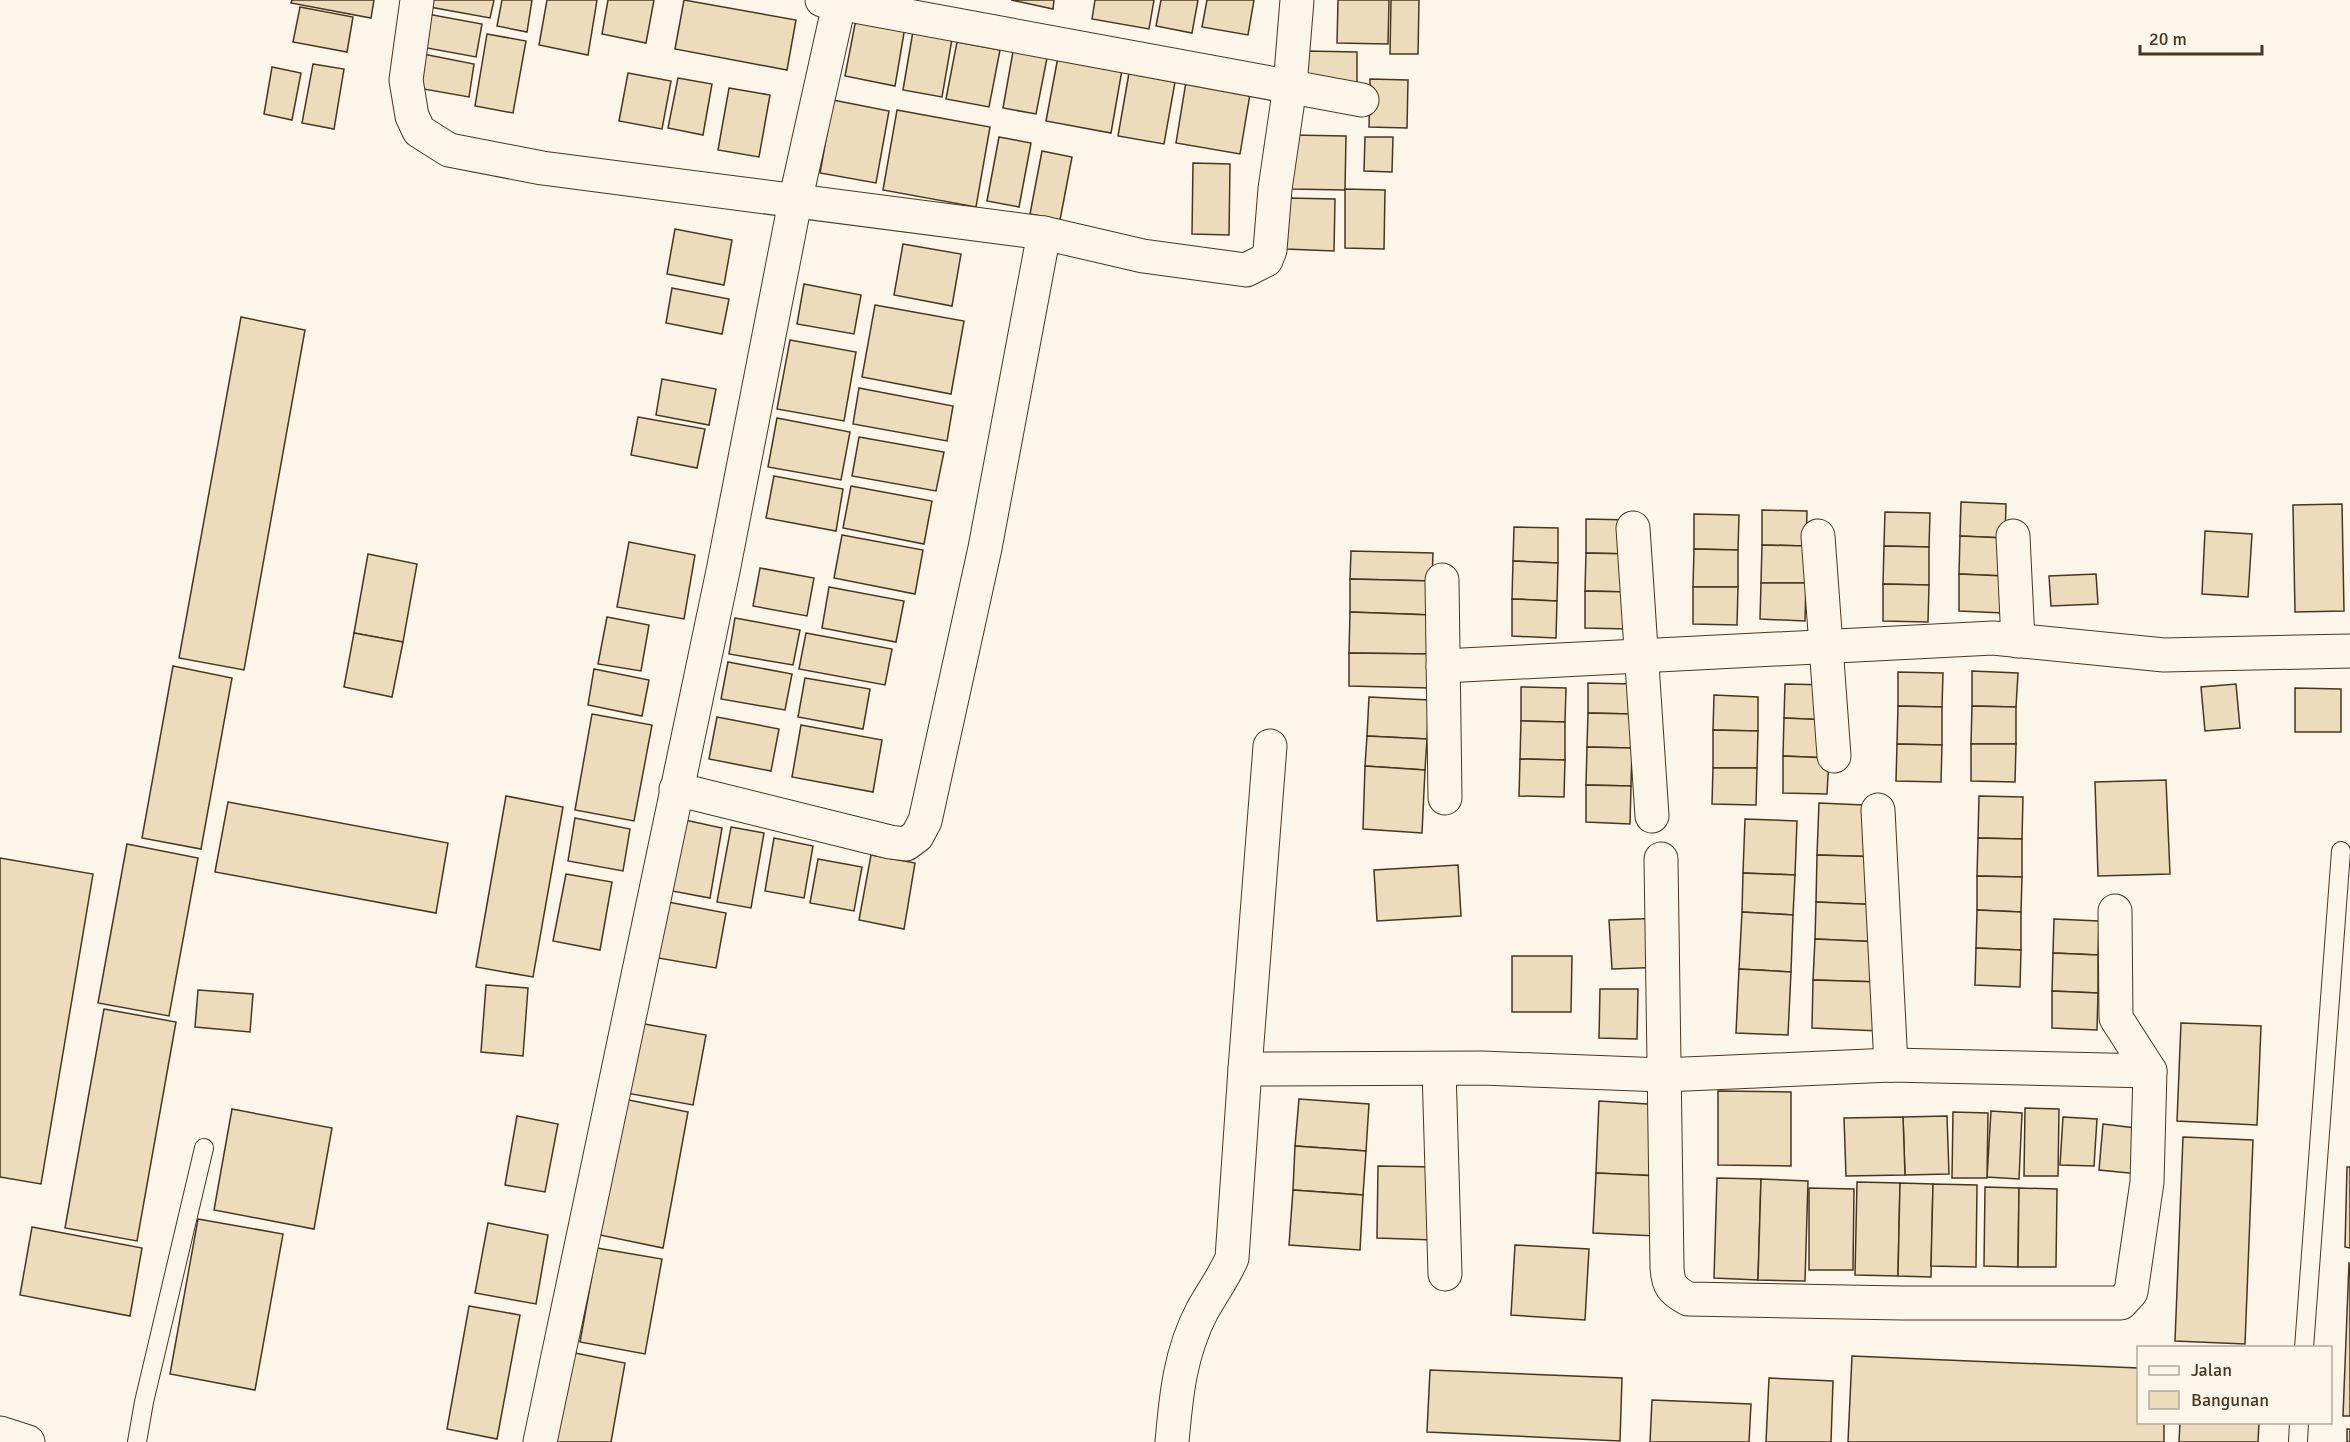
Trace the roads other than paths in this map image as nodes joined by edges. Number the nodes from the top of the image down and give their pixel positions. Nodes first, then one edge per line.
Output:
1 (417, 0) edge
2 (1298, 0) edge
3 (834, 1) edge
4 (1290, 86) junction
5 (1362, 100) dead end
6 (795, 202) junction
7 (1044, 233) junction
8 (1633, 528) dead end
9 (1818, 536) dead end
10 (2013, 536) dead end
11 (1442, 580) dead end
12 (2018, 641) junction
13 (1826, 646) junction
14 (2350, 651) edge
15 (1642, 657) junction
16 (1443, 666) junction
17 (1269, 746) dead end
18 (1834, 756) dead end
19 (676, 789) junction
20 (1445, 798) dead end
21 (1878, 810) dead end
22 (1652, 816) dead end
23 (2341, 851) dead end
24 (1661, 859) dead end
25 (2115, 911) dead end
26 (1891, 1065) junction
27 (1245, 1069) junction
28 (1439, 1069) junction
29 (2150, 1071) junction
30 (1663, 1076) junction
31 (204, 1148) dead end
32 (1445, 1274) dead end
33 (2304, 1346) edge
34 (2299, 1424) edge
35 (0, 1433) edge
36 (28, 1442) edge
37 (137, 1442) edge
38 (540, 1442) edge
39 (1172, 1442) edge
40 (2298, 1442) edge

1 - 6 street
2 - 4 street
3 - 4 street
3 - 6 street
4 - 5 street
4 - 7 street
6 - 7 street
6 - 19 street
7 - 19 street
8 - 15 street
9 - 13 street
10 - 12 street
11 - 16 street
12 - 13 street
12 - 14 street
13 - 15 street
13 - 18 street
15 - 16 street
15 - 22 street
16 - 20 street
17 - 27 street
19 - 38 street
21 - 26 street
23 - 33 lane
24 - 30 street
25 - 29 street
26 - 29 street
26 - 30 street
27 - 28 street
27 - 39 street
28 - 30 street
28 - 32 street
29 - 30 street
31 - 37 lane
34 - 40 lane
35 - 36 street

